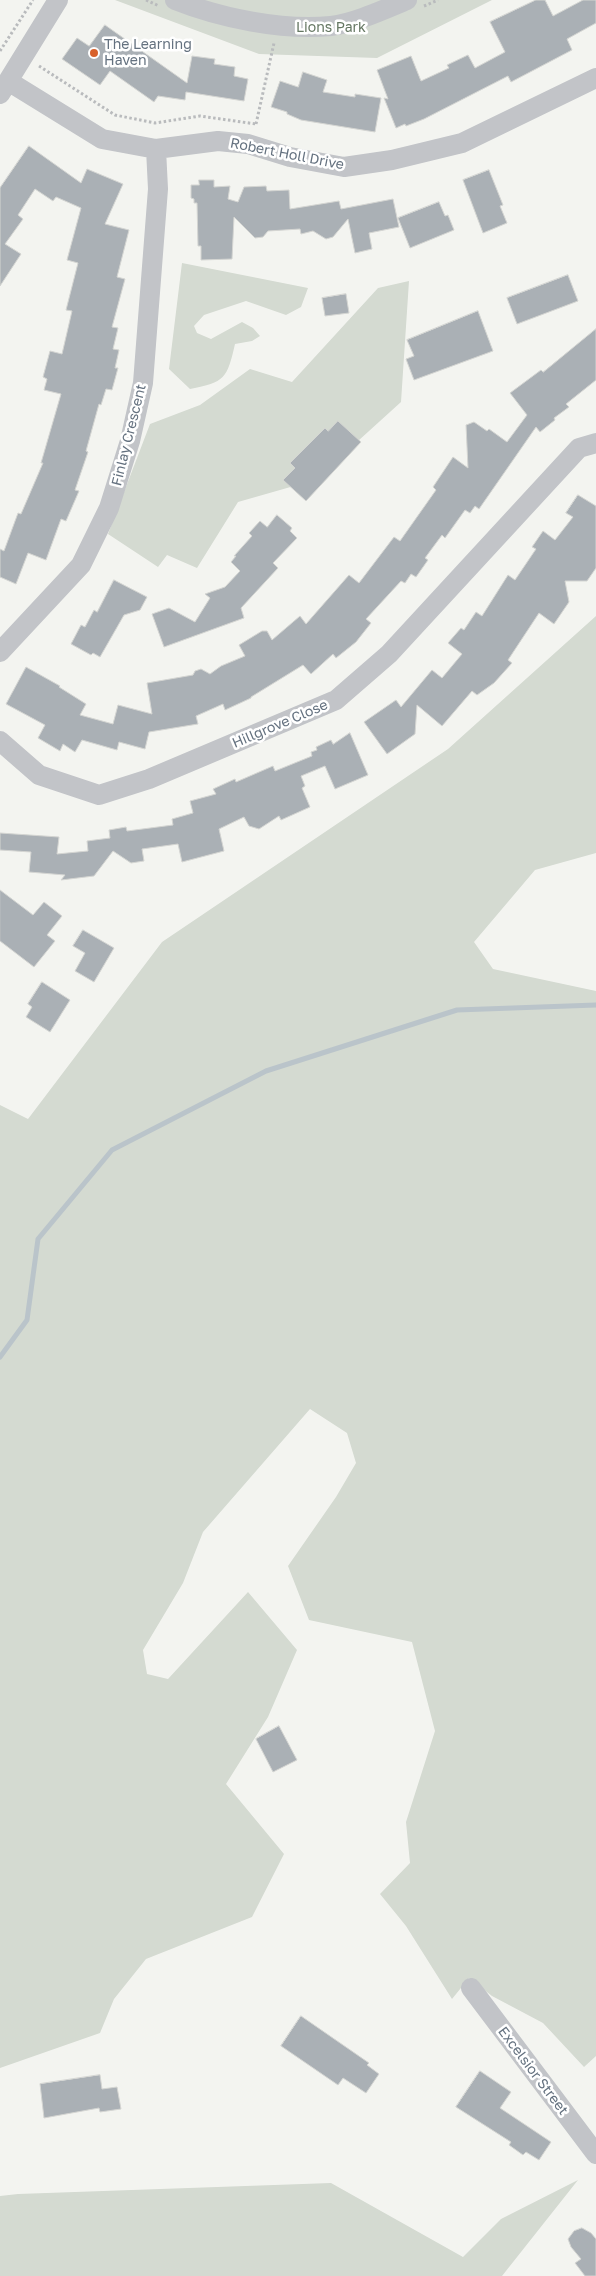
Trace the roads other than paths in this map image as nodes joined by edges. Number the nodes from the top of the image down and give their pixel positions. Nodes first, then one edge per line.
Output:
1 (58, 0) edge
2 (175, 0) edge
3 (407, 0) edge
4 (596, 78) edge
5 (4, 87) edge
6 (156, 149) junction
7 (596, 443) edge
8 (0, 652) edge
9 (0, 740) edge
10 (471, 1988) dead end
11 (596, 2154) edge

1 - 5 street
2 - 3 street
4 - 6 street, Robert Holl Drive
5 - 6 street, Robert Holl Drive
6 - 8 street, Finlay Crescent
7 - 9 street, Hillgrove Close
10 - 11 street, Excelsior Street

